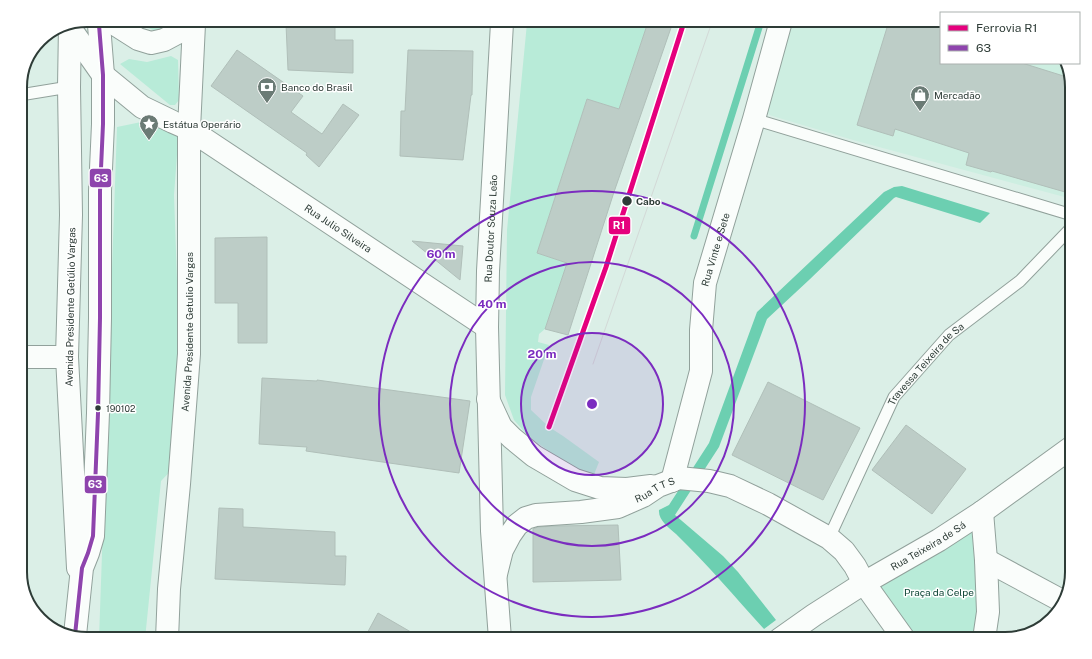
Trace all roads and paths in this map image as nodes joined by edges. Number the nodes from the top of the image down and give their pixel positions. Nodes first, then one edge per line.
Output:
1 (99, 27) edge
2 (119, 27) edge
3 (185, 27) edge
4 (194, 27) edge
5 (502, 27) edge
6 (779, 27) edge
7 (72, 29) edge
8 (70, 30) edge
9 (103, 75) junction
10 (69, 87) junction
11 (27, 94) edge
12 (754, 119) junction
13 (189, 129) junction
14 (1065, 213) edge
15 (1065, 234) edge
16 (487, 327) junction
17 (27, 357) edge
18 (68, 358) junction
19 (488, 399) junction
20 (1065, 452) edge
21 (665, 483) junction
22 (982, 512) junction
23 (829, 538) junction
24 (986, 560) junction
25 (496, 576) junction
26 (864, 583) junction
27 (79, 589) junction
28 (1058, 599) edge
29 (75, 630) edge
30 (167, 632) edge
31 (500, 632) edge
32 (790, 632) edge
33 (899, 632) edge
34 (985, 632) edge

1 - 9 street, Avenida Presidente Getúlio Vargas
2 - 3 street
4 - 13 street, Avenida Presidente Getulio Vargas
5 - 16 street, Rua Doutor Souza Leão
6 - 12 street, Rua Vinte e Sete
7 - 9 street, Rua Julio Silveira
8 - 10 street, Avenida Presidente Getúlio Vargas
9 - 13 street, Rua Julio Silveira
9 - 27 street, Avenida Presidente Getúlio Vargas
10 - 11 lane
10 - 18 street, Avenida Presidente Getúlio Vargas
12 - 14 lane
12 - 21 street, Rua Vinte e Sete
13 - 16 street, Rua Julio Silveira
13 - 30 street, Avenida Presidente Getulio Vargas
15 - 23 lane, Travessa Teixeira de Sa
16 - 19 street, Rua Doutor Souza Leão
17 - 18 street
18 - 27 street, Avenida Presidente Getúlio Vargas
19 - 21 street
19 - 25 street, Rua Doutor Souza Leão
20 - 22 street, Rua Teixeira de Sá
21 - 23 street, Rua T T S
21 - 25 street, Rua T T S
22 - 24 street
22 - 26 street, Rua Teixeira de Sá
23 - 26 street, Rua T T S
24 - 28 street
24 - 34 street
25 - 31 street, Rua Doutor Souza Leão
26 - 32 street, Rua Teixeira de Sá
26 - 33 street, Rua T T S
27 - 29 street, Avenida Presidente Getúlio Vargas

